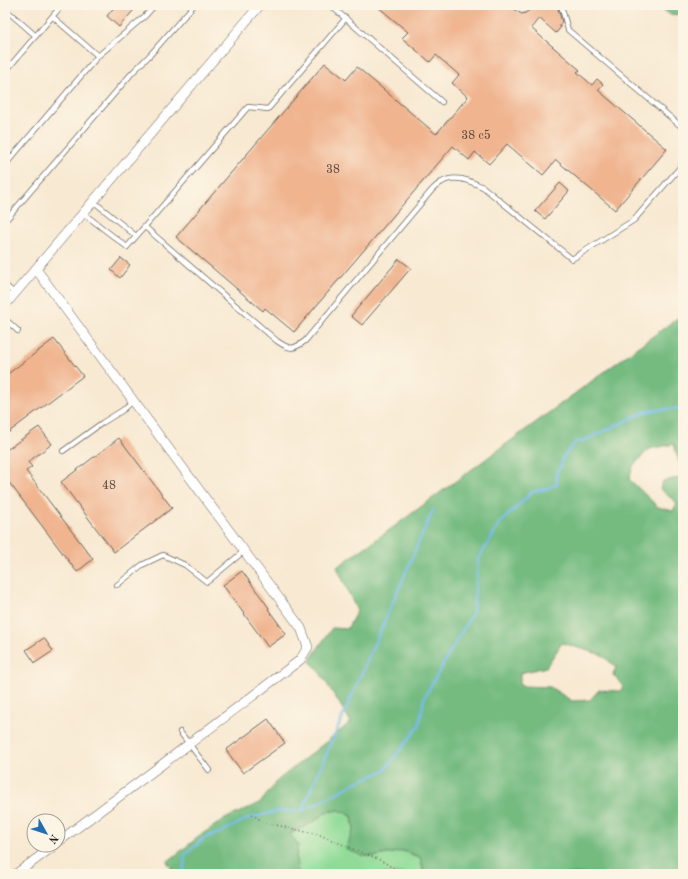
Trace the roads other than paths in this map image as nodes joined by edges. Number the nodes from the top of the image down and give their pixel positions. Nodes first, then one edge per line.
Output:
1 (62, 5) edge
2 (155, 5) edge
3 (194, 5) edge
4 (260, 5) edge
5 (330, 5) edge
6 (561, 5) edge
7 (5, 9) edge
8 (53, 17) junction
9 (346, 18) junction
10 (36, 36) junction
11 (98, 56) junction
12 (5, 72) edge
13 (442, 102) dead end
14 (683, 128) edge
15 (683, 164) edge
16 (5, 166) edge
17 (93, 201) junction
18 (83, 213) junction
19 (5, 221) edge
20 (145, 226) junction
21 (136, 236) junction
22 (36, 269) junction
23 (5, 285) edge
24 (14, 294) junction
25 (5, 305) edge
26 (5, 319) edge
27 (18, 331) dead end
28 (133, 400) junction
29 (63, 451) dead end
30 (244, 551) junction
31 (117, 585) dead end
32 (180, 732) dead end
33 (189, 744) junction
34 (209, 770) dead end
35 (66, 836) edge
36 (44, 853) edge
37 (16, 874) edge

1 - 8 lane
2 - 11 lane
3 - 19 lane
4 - 17 street
5 - 9 lane
6 - 14 lane
7 - 10 lane
8 - 10 lane
8 - 11 lane
9 - 13 lane
9 - 20 lane
10 - 12 lane
11 - 16 lane
15 - 20 lane
17 - 18 street
17 - 21 lane
18 - 21 lane
18 - 22 street
20 - 21 lane
22 - 24 street
22 - 28 street
23 - 24 lane
24 - 25 street
26 - 27 lane
28 - 29 lane
28 - 30 street
30 - 31 lane
30 - 33 street
32 - 33 lane
33 - 34 lane
33 - 35 street
36 - 37 street

